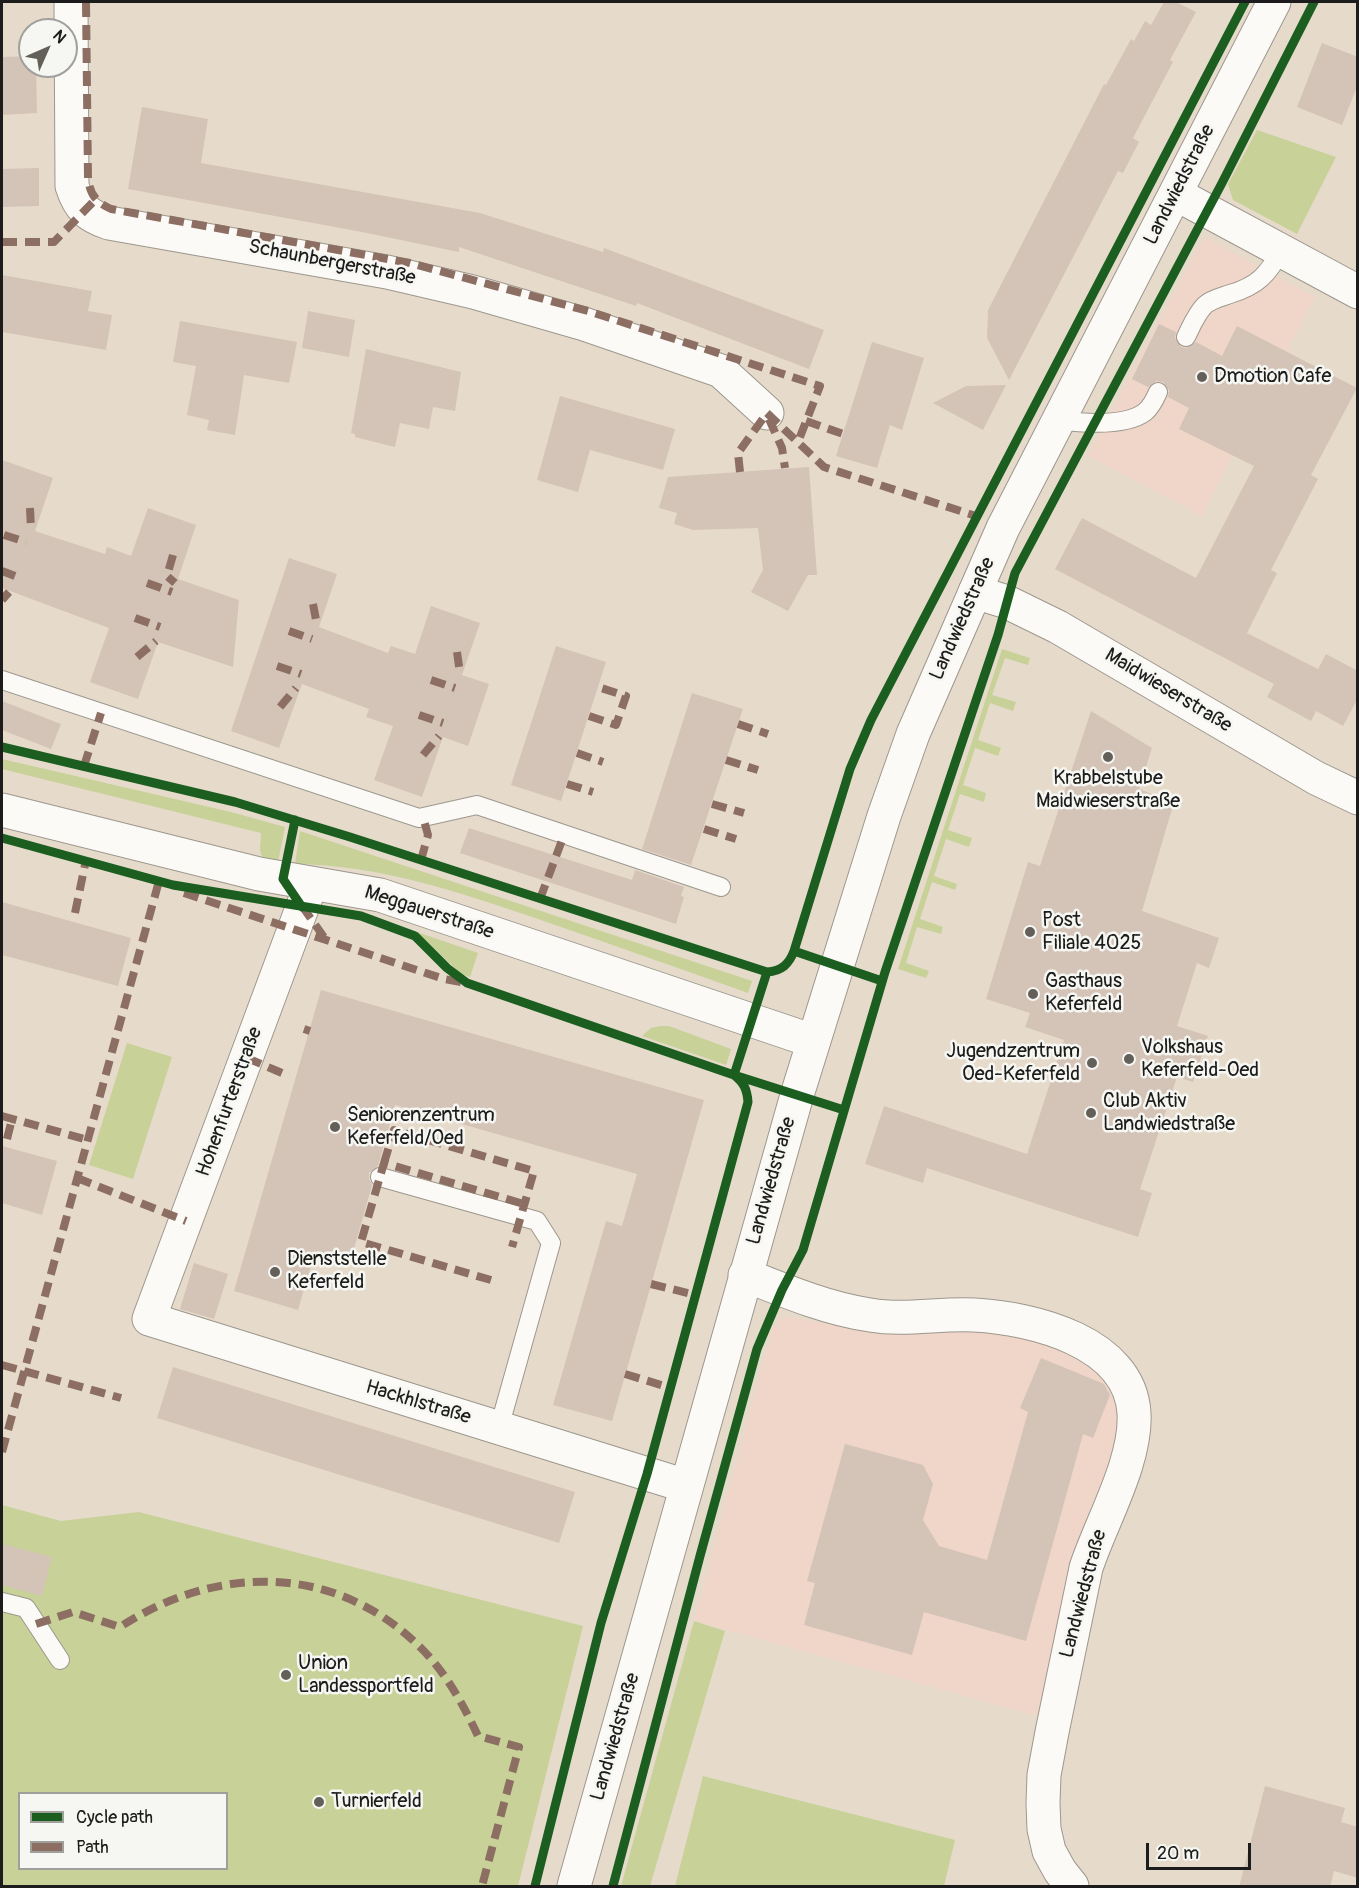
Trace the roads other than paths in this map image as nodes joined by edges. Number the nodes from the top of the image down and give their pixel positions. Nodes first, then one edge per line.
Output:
1 (71, 2) edge
2 (1274, 2) edge
3 (1176, 194) junction
4 (1281, 250) junction
5 (1358, 292) edge
6 (1186, 338) dead end
7 (1158, 392) dead end
8 (767, 413) dead end
9 (1058, 420) junction
10 (975, 592) junction
11 (2, 680) edge
12 (1358, 798) edge
13 (2, 810) edge
14 (311, 884) junction
15 (721, 887) dead end
16 (813, 1041) junction
17 (380, 1177) dead end
18 (745, 1275) junction
19 (149, 1319) joint
20 (499, 1428) junction
21 (686, 1486) junction
22 (2, 1602) edge
23 (60, 1660) dead end
24 (574, 1887) edge
25 (1072, 1887) edge

1 - 8 street, Schaunbergerstraße
2 - 3 street, Landwiedstraße
3 - 4 street
3 - 9 street, Landwiedstraße
4 - 5 street
4 - 6 lane
7 - 9 lane
9 - 10 street, Landwiedstraße
10 - 12 street, Maidwieserstraße
10 - 16 street, Landwiedstraße
11 - 15 lane
13 - 14 street, Meggauerstraße
14 - 16 street, Meggauerstraße
14 - 19 street, Hohenfurterstraße
16 - 18 street, Landwiedstraße
17 - 20 lane
18 - 21 street, Landwiedstraße
18 - 25 street, Landwiedstraße
19 - 20 street, Hackhlstraße
20 - 21 street, Hackhlstraße
21 - 24 street, Landwiedstraße
22 - 23 lane

